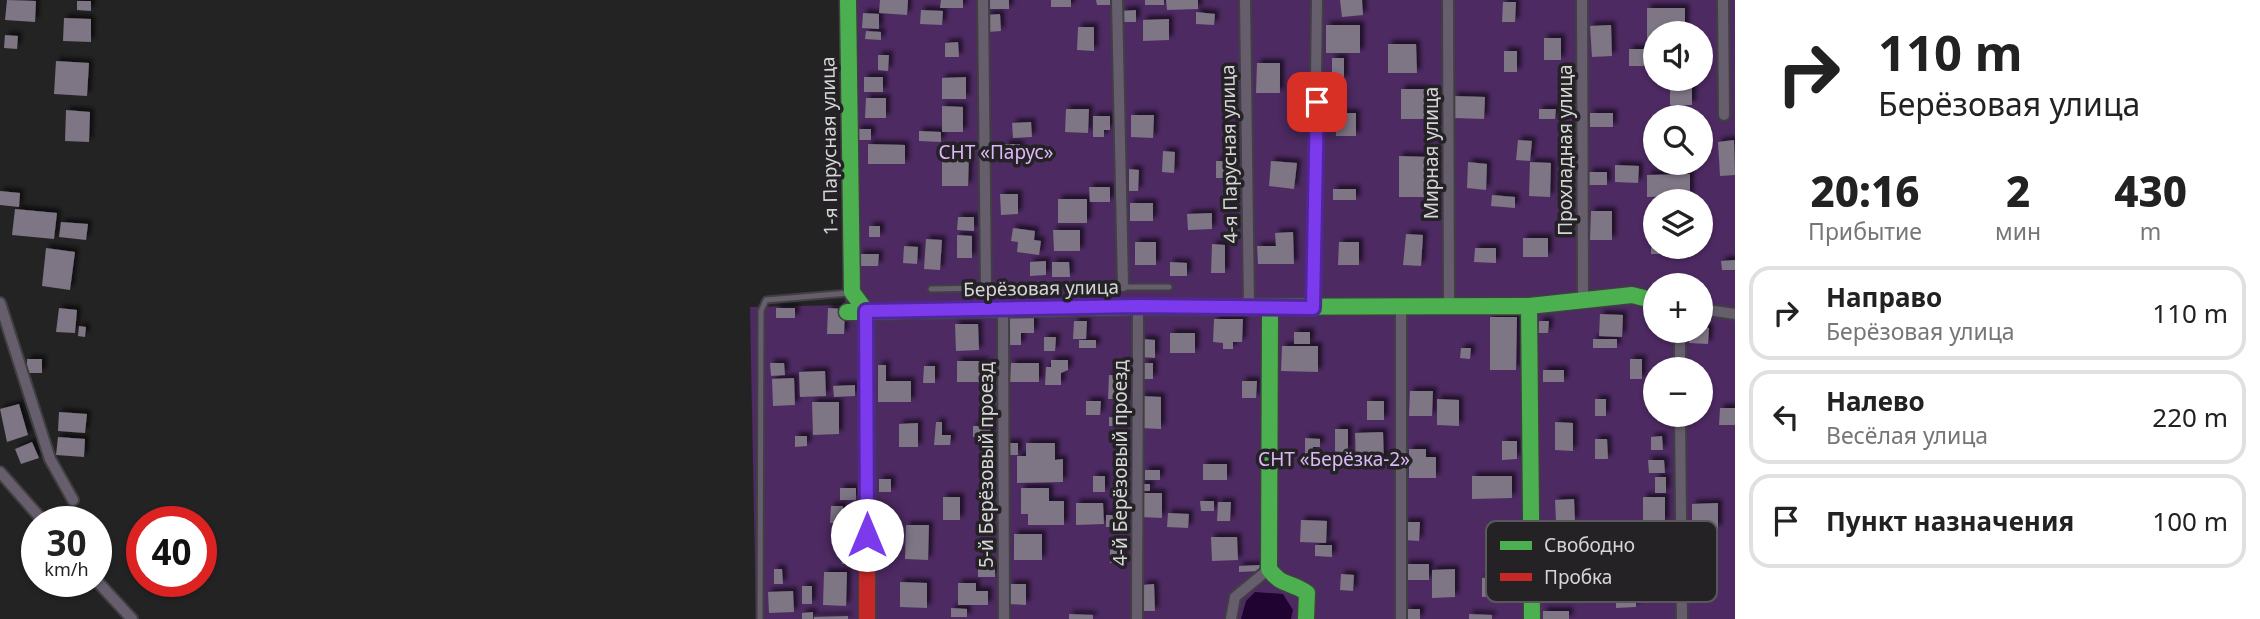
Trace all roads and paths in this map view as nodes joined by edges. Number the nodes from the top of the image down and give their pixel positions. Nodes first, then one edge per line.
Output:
1 (848, 0) edge
2 (983, 0) edge
3 (1117, 0) edge
4 (1245, 0) edge
5 (1317, 0) edge
6 (1448, 0) edge
7 (1582, 0) edge
8 (1723, 0) edge
9 (1724, 115) dead end
10 (1123, 286) junction
11 (1068, 287) dead end
12 (1169, 287) dead end
13 (986, 288) junction
14 (1053, 288) dead end
15 (932, 289) dead end
16 (852, 292) junction
17 (1643, 298) edge
18 (1583, 300) junction
19 (0, 303) edge
20 (1138, 306) junction
21 (1449, 306) junction
22 (1529, 306) junction
23 (1401, 307) junction
24 (1249, 308) junction
25 (1270, 308) junction
26 (1313, 308) junction
27 (1003, 310) junction
28 (866, 311) junction
29 (1713, 311) edge
30 (847, 312) dead end
31 (1735, 314) edge
32 (1681, 427) edge
33 (0, 472) edge
34 (73, 500) dead end
35 (30, 506) edge
36 (1532, 521) edge
37 (1682, 521) edge
38 (1269, 569) junction
39 (112, 597) edge
40 (132, 619) edge
41 (760, 619) edge
42 (867, 619) edge
43 (1004, 619) edge
44 (1137, 619) edge
45 (1231, 619) edge
46 (1306, 619) edge
47 (1401, 619) edge

1 - 16 street, 1-я Парусная улица
2 - 13 street
3 - 10 street
4 - 24 street, 4-я Парусная улица
5 - 26 street
6 - 21 street, Мирная улица
7 - 18 street, Прохладная улица
8 - 9 street
10 - 11 lane
10 - 12 lane
13 - 14 lane
13 - 15 lane
16 - 28 street
16 - 41 lane
17 - 18 street, Берёзовая улица
18 - 22 street, Берёзовая улица
19 - 34 street
20 - 24 street, Берёзовая улица
20 - 27 street, Берёзовая улица
20 - 44 street, 4-й Берёзовый проезд
21 - 22 street, Берёзовая улица
21 - 23 street, Берёзовая улица
22 - 36 street
23 - 26 street, Берёзовая улица
23 - 47 street
24 - 25 street, Берёзовая улица
25 - 26 street, Берёзовая улица
25 - 38 street
27 - 28 street, Берёзовая улица
27 - 43 street, 5-й Берёзовый проезд
28 - 30 street, Берёзовая улица
28 - 42 street
29 - 31 street
32 - 37 street
33 - 35 street
38 - 45 street
38 - 46 street
39 - 40 street

